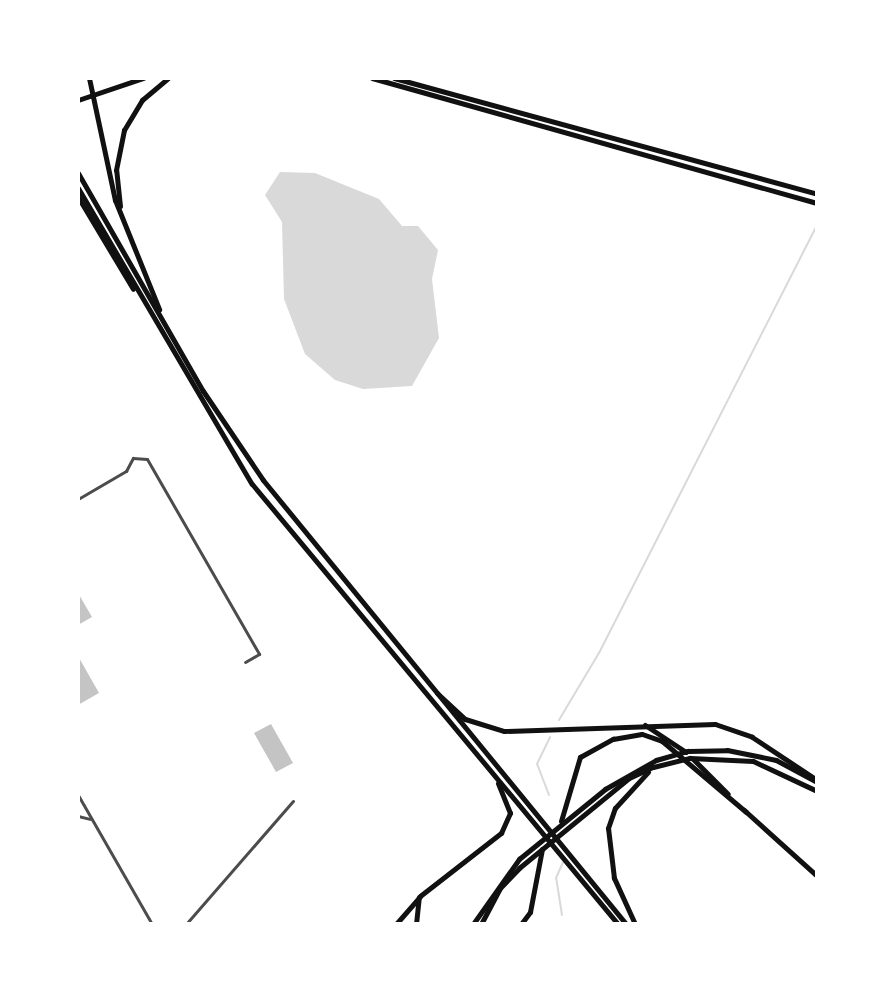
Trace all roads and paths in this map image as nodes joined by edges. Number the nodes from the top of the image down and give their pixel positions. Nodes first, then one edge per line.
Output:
1 (89, 78) edge
2 (143, 78) edge
3 (168, 78) edge
4 (372, 78) edge
5 (394, 78) edge
6 (78, 100) edge
7 (78, 173) edge
8 (78, 188) edge
9 (817, 194) edge
10 (78, 197) edge
11 (817, 203) edge
12 (120, 211) junction
13 (144, 303) junction
14 (161, 317) junction
15 (78, 499) edge
16 (245, 662) dead end
17 (436, 693) junction
18 (644, 724) junction
19 (653, 767) junction
20 (492, 772) junction
21 (817, 781) edge
22 (817, 791) edge
23 (78, 797) edge
24 (293, 801) dead end
25 (746, 812) junction
26 (78, 816) edge
27 (91, 819) junction
28 (560, 824) junction
29 (540, 846) junction
30 (817, 876) edge
31 (420, 896) junction
32 (152, 924) edge
33 (186, 924) edge
34 (396, 924) edge
35 (416, 924) edge
36 (473, 924) edge
37 (481, 924) edge
38 (521, 924) edge
39 (572, 924) edge
40 (601, 924) edge
41 (618, 924) edge
42 (626, 924) edge
43 (635, 924) edge

1 - 12 highway
2 - 6 highway
3 - 12 highway
4 - 11 highway
5 - 9 highway
7 - 14 highway
8 - 13 highway
10 - 13 highway
12 - 14 highway
13 - 20 highway
14 - 17 highway
15 - 16 street
17 - 18 highway
17 - 42 highway
18 - 21 highway
18 - 25 highway
19 - 22 highway
19 - 29 highway
19 - 43 highway
20 - 31 highway
20 - 41 highway
21 - 28 highway
23 - 27 street
24 - 33 street
25 - 28 highway
25 - 30 highway
26 - 27 street
27 - 32 street
28 - 29 highway
29 - 36 highway
29 - 37 highway
29 - 38 highway
31 - 34 highway
31 - 35 highway
39 - 40 highway

